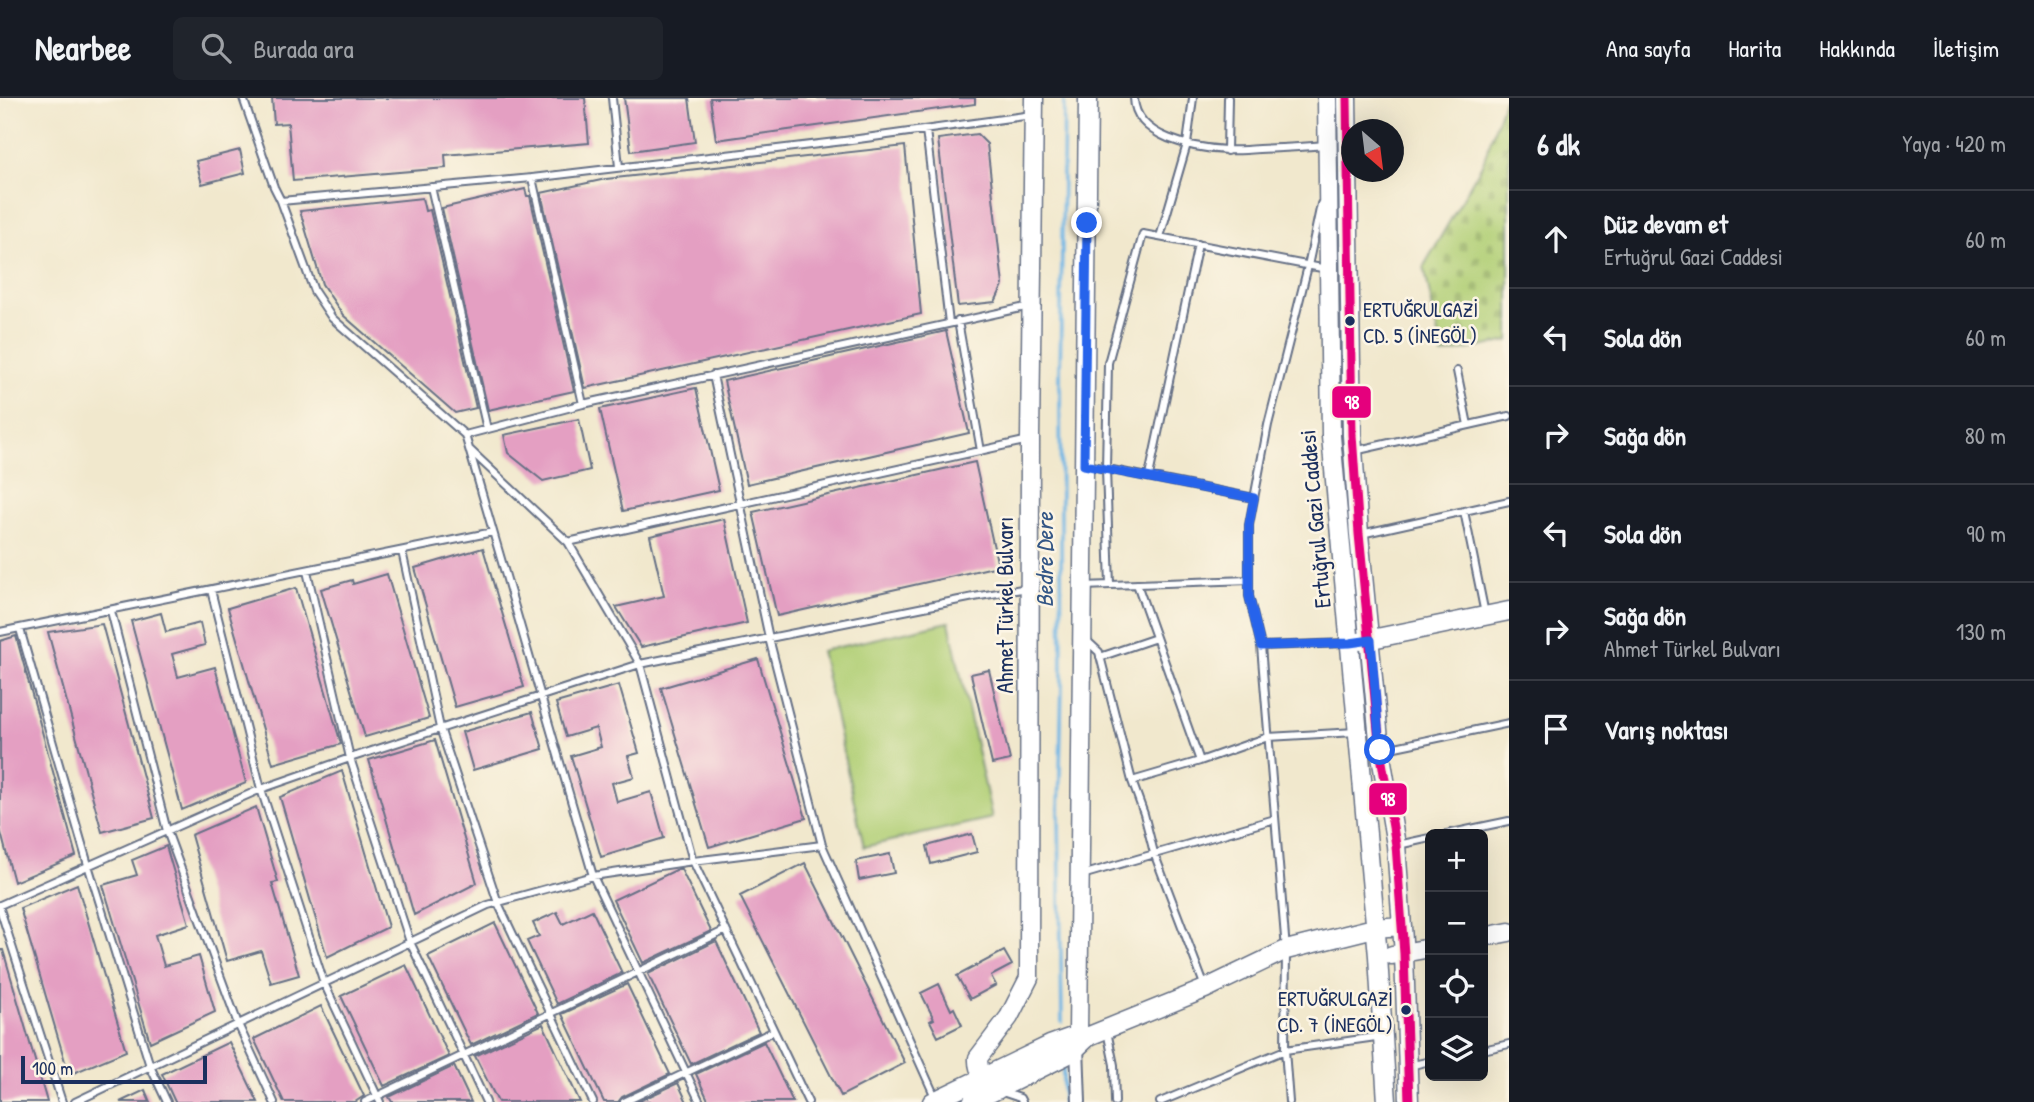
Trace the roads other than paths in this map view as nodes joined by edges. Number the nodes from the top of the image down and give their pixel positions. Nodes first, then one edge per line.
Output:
1 (243, 98) edge
2 (612, 98) edge
3 (1088, 98) edge
4 (1134, 98) edge
5 (1193, 98) edge
6 (1228, 98) edge
7 (1327, 98) edge
8 (1347, 98) edge
9 (1034, 107) edge
10 (926, 130) junction
11 (1187, 144) junction
12 (1327, 145) junction
13 (1227, 151) junction
14 (619, 167) junction
15 (1327, 174) junction
16 (532, 178) junction
17 (431, 187) junction
18 (281, 201) junction
19 (1160, 237) junction
20 (1198, 244) junction
21 (1308, 266) junction
22 (1329, 270) junction
23 (1032, 305) junction
24 (958, 321) junction
25 (949, 323) junction
26 (1457, 371) dead end
27 (713, 375) junction
28 (583, 404) junction
29 (1509, 416) edge
30 (1468, 425) junction
31 (486, 429) junction
32 (465, 435) junction
33 (1030, 439) junction
34 (470, 450) junction
35 (981, 451) junction
36 (1354, 451) junction
37 (1084, 465) junction
38 (1106, 469) junction
39 (1149, 476) junction
40 (1254, 498) junction
41 (1509, 500) edge
42 (741, 504) junction
43 (1464, 511) junction
44 (493, 532) junction
45 (1359, 534) junction
46 (568, 541) junction
47 (402, 551) junction
48 (307, 571) junction
49 (1249, 580) junction
50 (1137, 584) junction
51 (1110, 585) junction
52 (1083, 586) junction
53 (1030, 588) junction
54 (211, 590) junction
55 (111, 611) junction
56 (1509, 611) edge
57 (1486, 615) junction
58 (20, 629) junction
59 (0, 632) edge
60 (1082, 636) junction
61 (769, 638) junction
62 (1156, 638) junction
63 (1371, 640) junction
64 (1350, 643) junction
65 (1261, 646) junction
66 (1100, 657) junction
67 (640, 664) junction
68 (541, 696) junction
69 (1509, 723) edge
70 (440, 728) junction
71 (1357, 732) junction
72 (1268, 737) junction
73 (1380, 750) junction
74 (350, 758) junction
75 (1200, 761) junction
76 (1132, 781) junction
77 (261, 789) junction
78 (1275, 819) junction
79 (1509, 821) edge
80 (1471, 829) edge
81 (167, 831) junction
82 (1425, 839) edge
83 (822, 845) junction
84 (1396, 845) junction
85 (1154, 853) junction
86 (693, 861) junction
87 (88, 865) junction
88 (593, 876) junction
89 (1079, 876) junction
90 (498, 903) junction
91 (0, 907) edge
92 (1402, 926) junction
93 (1374, 928) junction
94 (726, 930) junction
95 (1509, 932) edge
96 (1488, 936) edge
97 (410, 942) junction
98 (1425, 949) edge
99 (1286, 950) junction
100 (1404, 954) junction
101 (1378, 956) junction
102 (638, 972) junction
103 (324, 983) junction
104 (1205, 989) junction
105 (551, 1013) junction
106 (237, 1024) junction
107 (774, 1031) junction
108 (1385, 1036) junction
109 (1087, 1037) junction
110 (1509, 1044) edge
111 (1488, 1048) edge
112 (1285, 1050) junction
113 (464, 1055) junction
114 (1425, 1062) edge
115 (150, 1066) junction
116 (1407, 1066) junction
117 (686, 1073) junction
118 (983, 1077) junction
119 (997, 1090) junction
120 (378, 1099) edge
121 (934, 1101) edge
122 (62, 1102) edge
123 (75, 1102) edge
124 (167, 1102) edge
125 (274, 1102) edge
126 (365, 1102) edge
127 (486, 1102) edge
128 (593, 1102) edge
129 (624, 1102) edge
130 (700, 1102) edge
131 (808, 1102) edge
132 (972, 1102) edge
133 (1022, 1102) edge
134 (1079, 1102) edge
135 (1115, 1102) edge
136 (1160, 1102) edge
137 (1289, 1102) edge
138 (1387, 1102) edge
139 (1409, 1102) edge

1 - 18 lane
2 - 14 lane
3 - 37 street
4 - 11 lane
5 - 11 lane
6 - 13 lane
7 - 12 street, Ertuğrul Gazi Caddesi
8 - 36 street, Ertuğrul Gazi Caddesi
9 - 10 lane
9 - 23 street, Ahmet Türkel Bulvarı
10 - 14 lane
10 - 25 lane
11 - 13 lane
11 - 19 lane
12 - 13 lane
12 - 15 street, Ertuğrul Gazi Caddesi
14 - 16 lane
15 - 21 lane
15 - 22 street, Ertuğrul Gazi Caddesi
16 - 17 lane
16 - 28 lane
17 - 18 lane
17 - 31 lane
18 - 32 lane
19 - 20 lane
19 - 38 lane
20 - 21 lane
20 - 39 lane
21 - 22 lane
21 - 40 lane
22 - 64 street, Ertuğrul Gazi Caddesi
23 - 24 lane
23 - 33 street, Ahmet Türkel Bulvarı
24 - 25 lane
24 - 35 lane
25 - 27 lane
26 - 30 lane
27 - 28 lane
27 - 42 lane
28 - 31 lane
29 - 30 lane
30 - 36 lane
31 - 32 lane
32 - 34 lane
33 - 35 lane
33 - 53 street, Ahmet Türkel Bulvarı
34 - 44 lane
34 - 46 lane
35 - 42 lane
36 - 45 street, Ertuğrul Gazi Caddesi
37 - 38 lane
37 - 52 street
38 - 39 lane
38 - 51 lane
39 - 40 lane
40 - 49 lane
41 - 43 lane
42 - 46 lane
42 - 61 lane
43 - 45 lane
43 - 57 lane
44 - 47 lane
44 - 68 lane
45 - 63 street, Ertuğrul Gazi Caddesi
46 - 67 lane
47 - 48 lane
47 - 70 lane
48 - 54 lane
48 - 74 lane
49 - 50 lane
49 - 65 lane
50 - 51 lane
50 - 62 lane
51 - 52 lane
52 - 60 street
53 - 61 lane
53 - 118 street, Ahmet Türkel Bulvarı
54 - 55 lane
54 - 77 lane
55 - 58 lane
55 - 81 lane
56 - 57 street
57 - 63 street
58 - 59 lane
58 - 87 lane
60 - 66 lane
60 - 89 street
61 - 67 lane
61 - 83 lane
62 - 66 lane
62 - 75 lane
63 - 64 street
63 - 73 street, Ertuğrul Gazi Caddesi
64 - 65 lane
64 - 71 street, Ertuğrul Gazi Caddesi
65 - 72 lane
66 - 76 lane
67 - 68 lane
67 - 86 lane
68 - 70 lane
68 - 88 lane
69 - 73 lane
70 - 74 lane
70 - 90 lane
71 - 72 lane
71 - 93 street, Ertuğrul Gazi Caddesi
72 - 75 lane
72 - 78 lane
73 - 84 street, Ertuğrul Gazi Caddesi
74 - 77 lane
74 - 97 lane
75 - 76 lane
76 - 85 lane
77 - 81 lane
77 - 103 lane
78 - 85 lane
78 - 99 lane
79 - 80 lane
81 - 87 lane
81 - 106 lane
82 - 84 lane
83 - 86 lane
83 - 121 lane
84 - 92 street, Ertuğrul Gazi Caddesi
85 - 89 lane
85 - 104 lane
86 - 88 lane
86 - 94 lane
87 - 91 lane
87 - 115 lane
88 - 90 lane
88 - 102 lane
89 - 109 street
90 - 97 lane
90 - 105 lane
91 - 122 lane
92 - 93 street
92 - 100 street, Ertuğrul Gazi Caddesi
93 - 99 street
93 - 101 street, Ertuğrul Gazi Caddesi
94 - 102 lane
94 - 107 lane
95 - 96 street
97 - 103 lane
97 - 113 lane
98 - 100 street
99 - 104 street
99 - 112 lane
100 - 101 street
100 - 116 street, Ertuğrul Gazi Caddesi
101 - 108 street, Ertuğrul Gazi Caddesi
102 - 105 lane
102 - 117 lane
103 - 106 lane
103 - 120 lane
104 - 109 street
105 - 113 lane
105 - 128 lane
106 - 115 lane
106 - 125 lane
107 - 117 lane
107 - 131 lane
108 - 112 lane
108 - 138 street, Ertuğrul Gazi Caddesi
109 - 118 street
109 - 119 street
109 - 134 street
109 - 135 lane
110 - 111 lane
112 - 136 lane
112 - 137 lane
113 - 120 lane
113 - 127 lane
114 - 116 lane
115 - 123 lane
115 - 124 lane
116 - 139 street, Ertuğrul Gazi Caddesi
117 - 129 lane
117 - 130 lane
118 - 119 street
118 - 121 street
119 - 132 street
119 - 133 lane
120 - 126 lane

